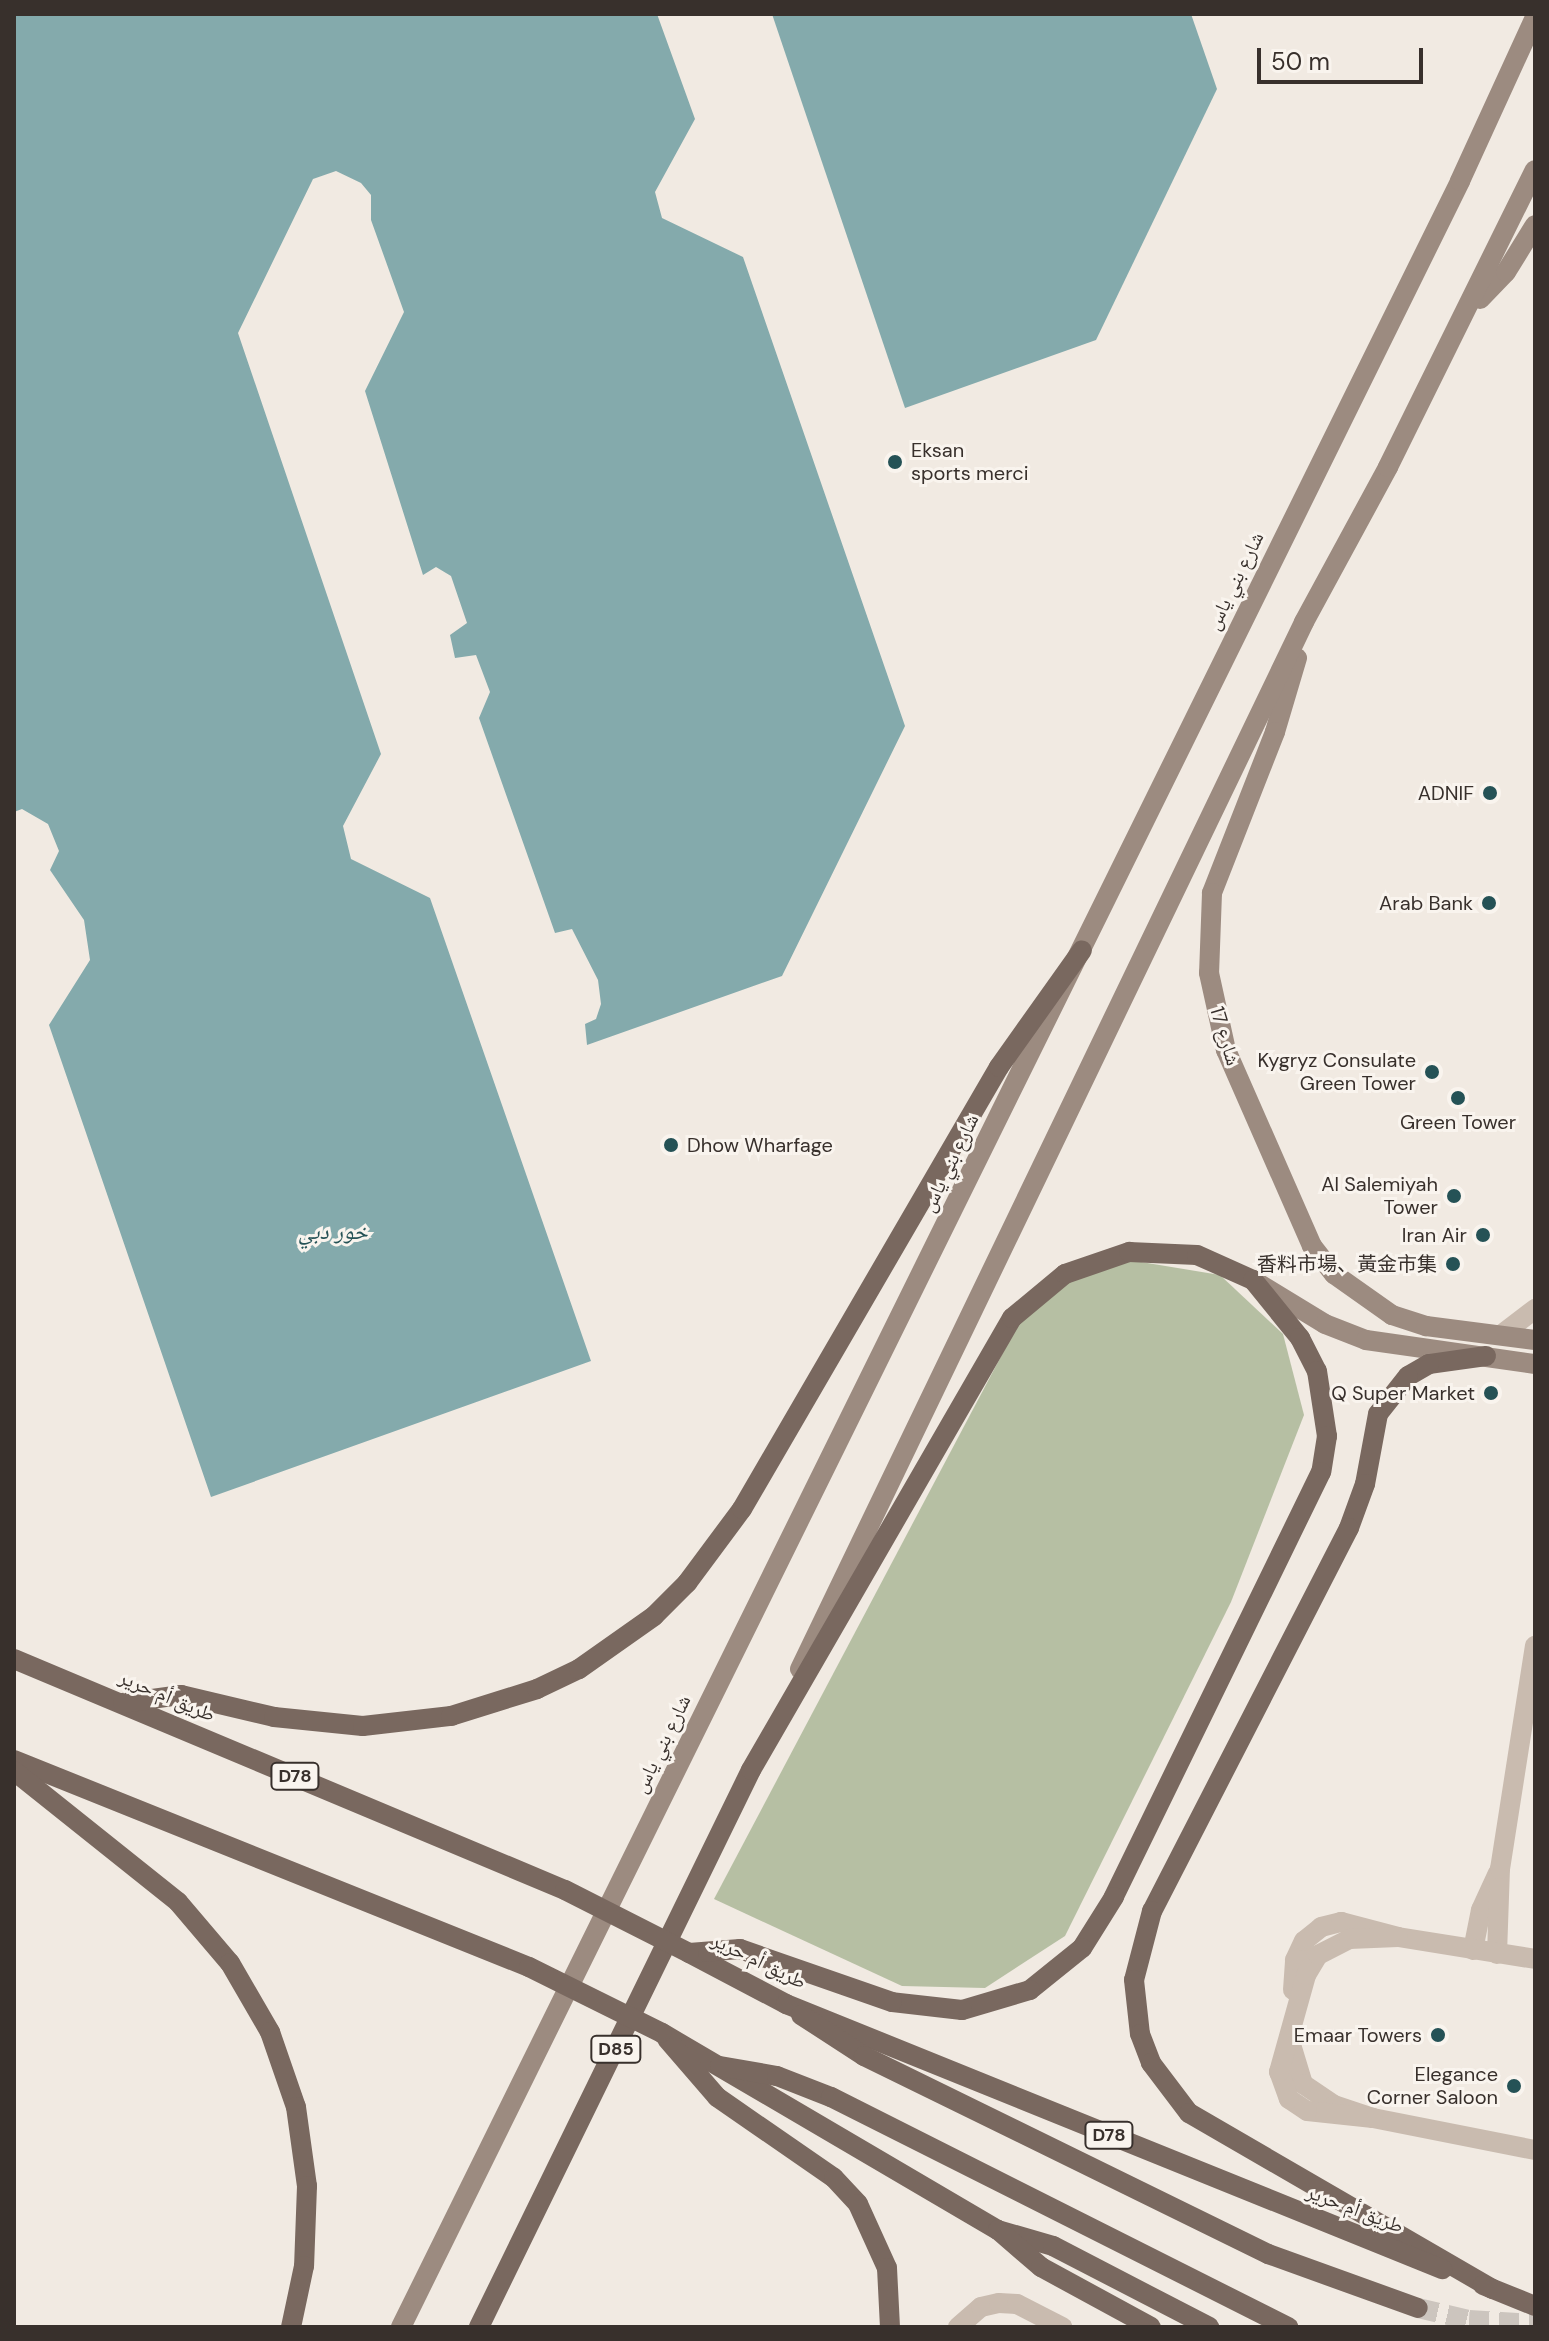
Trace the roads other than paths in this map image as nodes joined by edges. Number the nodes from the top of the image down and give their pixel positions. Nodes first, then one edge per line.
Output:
1 (1535, 17) edge
2 (1535, 170) edge
3 (1535, 225) edge
4 (1468, 310) junction
5 (1304, 622) junction
6 (1082, 950) junction
7 (1253, 1280) junction
8 (1535, 1309) edge
9 (1501, 1335) junction
10 (1535, 1340) edge
11 (1486, 1356) junction
12 (1533, 1365) edge
13 (1535, 1646) edge
14 (14, 1659) edge
15 (123, 1703) junction
16 (14, 1760) edge
17 (751, 1770) junction
18 (14, 1771) edge
19 (1500, 1869) junction
20 (1473, 1950) junction
21 (689, 1953) junction
22 (1497, 1954) junction
23 (1535, 1959) edge
24 (786, 2004) junction
25 (662, 2033) junction
26 (720, 2066) junction
27 (1535, 2150) edge
28 (998, 2230) junction
29 (1493, 2289) junction
30 (1535, 2306) edge
31 (1418, 2308) tunnel mouth
32 (291, 2327) edge
33 (401, 2327) edge
34 (479, 2327) edge
35 (890, 2327) edge
36 (958, 2327) edge
37 (1062, 2327) edge
38 (1151, 2327) edge
39 (1209, 2327) edge
40 (1288, 2327) edge

1 - 6 main road, شارع بني ياس
2 - 4 main road, D85
3 - 4 main road
4 - 5 main road, D85
5 - 9 main road, شارع 17
5 - 17 main road, D85
6 - 15 main road
6 - 33 main road, شارع بني ياس
7 - 11 main road
7 - 17 main road
7 - 21 main road
8 - 9 street
9 - 10 main road, شارع 17
11 - 12 main road
11 - 29 main road
13 - 19 street
14 - 15 main road, طريق أم حرير / D78
15 - 21 main road, طريق أم حرير / D78, bridge
16 - 25 main road, bridge
17 - 34 main road, D85
18 - 32 main road
19 - 20 street
19 - 22 street
20 - 22 street
20 - 27 street
21 - 24 main road, طريق أم حرير / D78
22 - 23 street
24 - 29 main road, طريق أم حرير / D78
24 - 31 main road
25 - 26 main road
25 - 35 main road
26 - 28 main road
26 - 40 main road
28 - 38 main road
28 - 39 main road
29 - 30 main road, طريق أم حرير / D78
36 - 37 street

